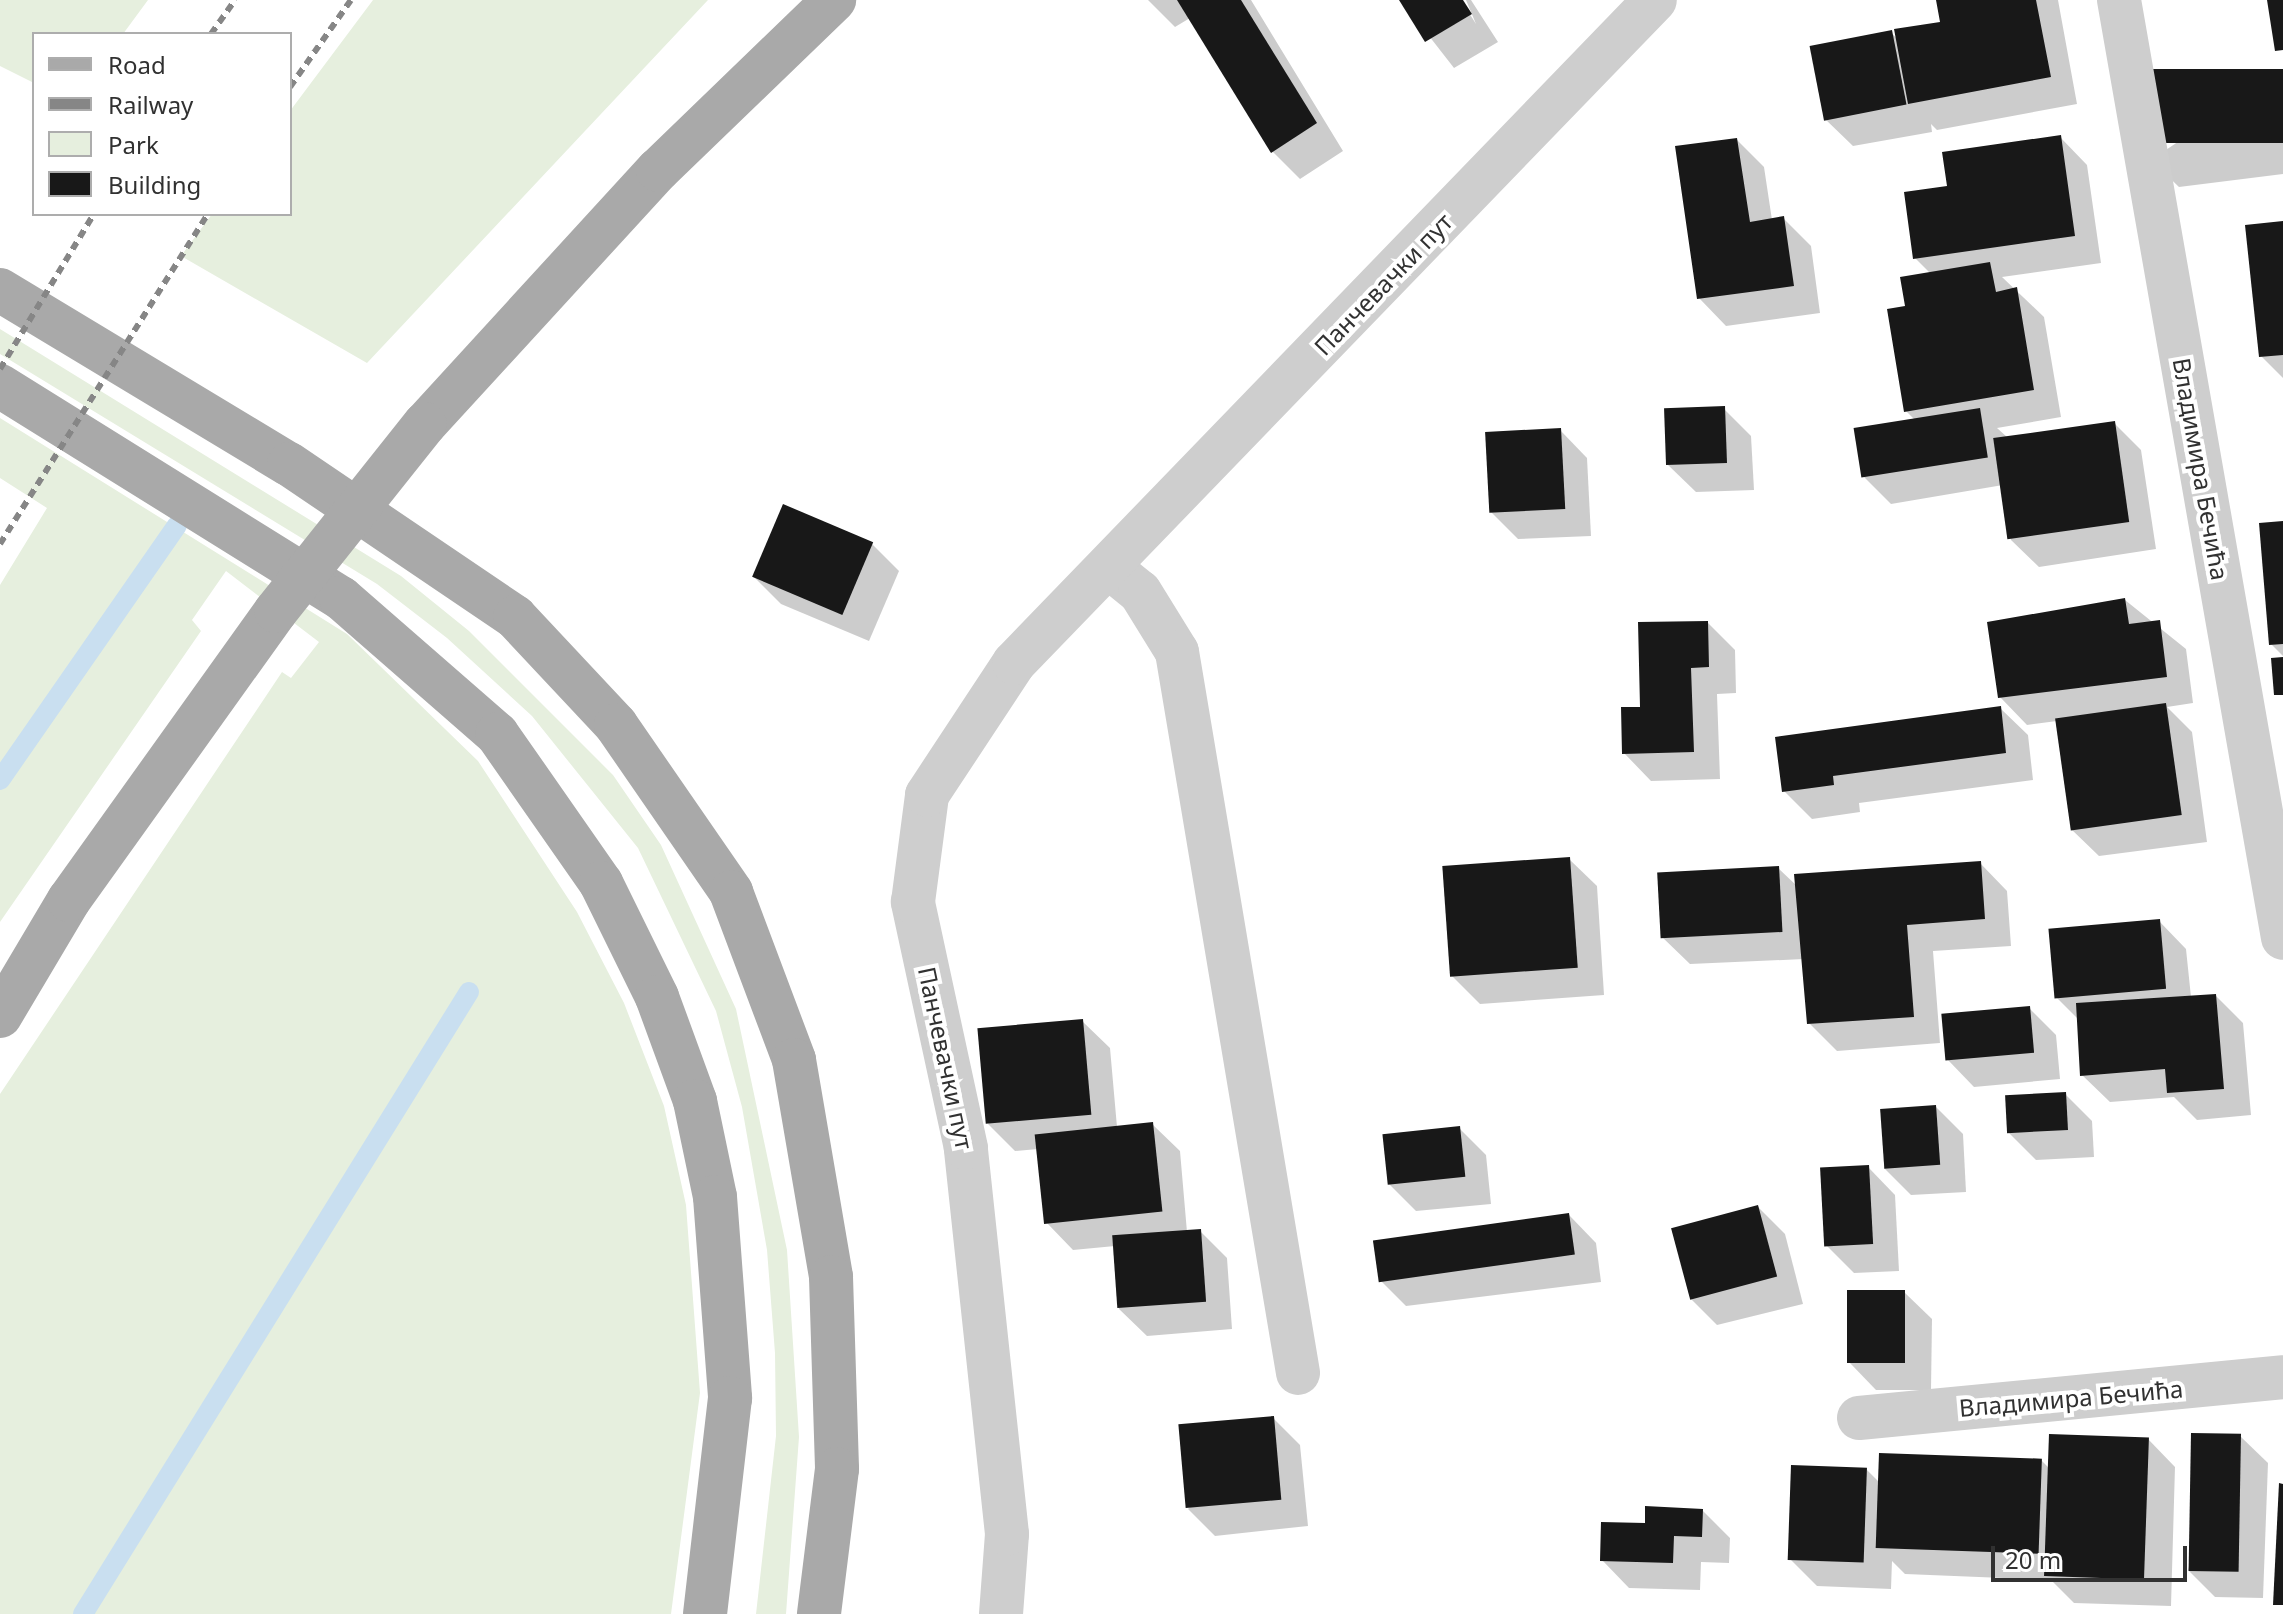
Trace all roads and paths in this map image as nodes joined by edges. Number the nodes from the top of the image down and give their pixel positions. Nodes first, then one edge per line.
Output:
1 (834, 0) edge
2 (1655, 0) edge
3 (2119, 0) edge
4 (0, 290) edge
5 (0, 386) edge
6 (1110, 568) junction
7 (2283, 938) edge
8 (0, 1016) edge
9 (1298, 1373) dead end
10 (2283, 1377) edge
11 (1859, 1418) dead end
12 (705, 1614) edge
13 (819, 1614) edge
14 (1001, 1614) edge

1 - 8 main road, bridge
2 - 6 street, Панчевачки пут
3 - 7 street, Владимира Бечића
4 - 13 main road
5 - 12 main road
6 - 9 street
6 - 14 street, Панчевачки пут
10 - 11 street, Владимира Бечића

